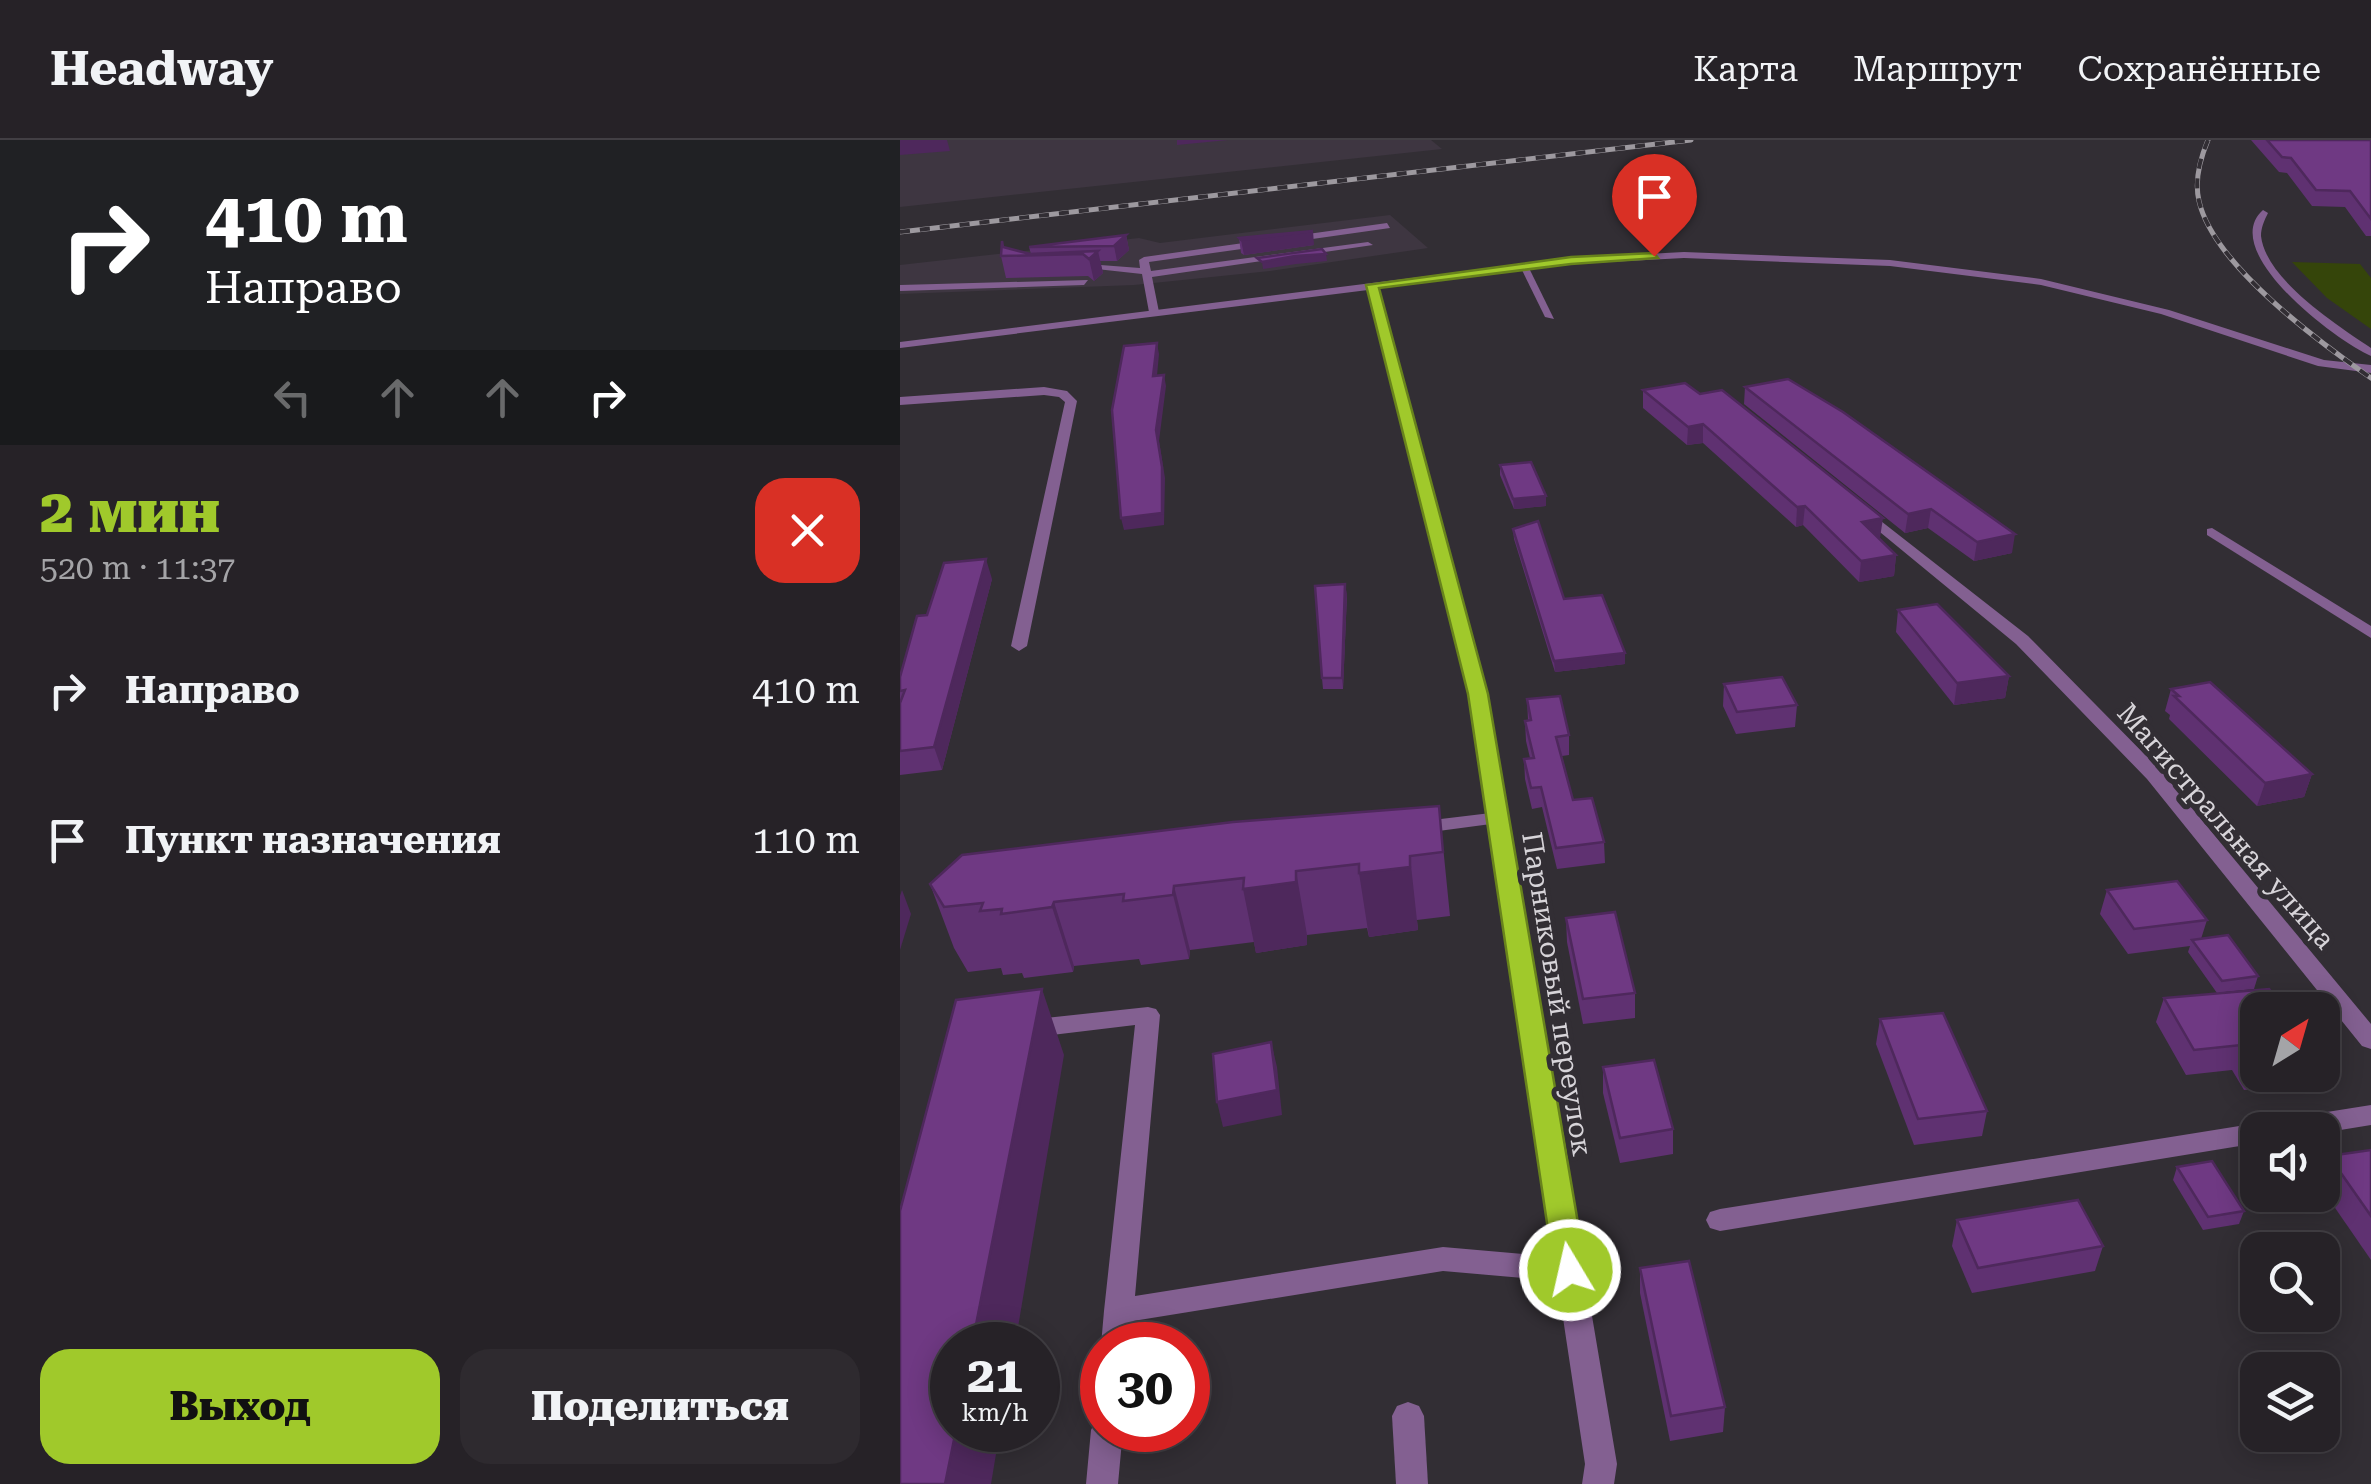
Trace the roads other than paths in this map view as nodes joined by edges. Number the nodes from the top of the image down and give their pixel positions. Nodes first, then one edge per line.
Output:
1 (2263, 213) dead end
2 (1387, 226) dead end
3 (1368, 244) dead end
4 (1524, 266) junction
5 (1054, 268) edge
6 (1147, 273) junction
7 (1084, 282) edge
8 (1372, 285) junction
9 (900, 288) edge
10 (1154, 312) junction
11 (1550, 318) dead end
12 (900, 344) edge
13 (2371, 353) edge
14 (2371, 369) edge
15 (900, 401) edge
16 (1844, 495) edge
17 (2212, 532) dead end
18 (2371, 632) edge
19 (1019, 646) dead end
20 (1498, 818) junction
21 (1403, 830) edge
22 (993, 1034) edge
23 (2371, 1040) edge
24 (2371, 1115) edge
25 (2340, 1120) edge
26 (2240, 1136) edge
27 (1720, 1220) dead end
28 (1570, 1270) junction
29 (1119, 1311) junction
30 (1118, 1322) edge
31 (1408, 1416) dead end
32 (1105, 1452) edge
33 (1102, 1484) edge
34 (1412, 1484) edge
35 (1598, 1484) edge

1 - 13 street
2 - 6 street
3 - 6 street
4 - 8 street
4 - 11 street
4 - 14 street
5 - 6 street
6 - 10 street
7 - 9 street
8 - 10 street
8 - 20 street, Парниковый переулок
10 - 12 street
15 - 19 street
16 - 23 street, Магистральная улица
17 - 18 street
20 - 21 street
20 - 28 street, Парниковый переулок
22 - 29 street
24 - 25 street
26 - 27 street
28 - 29 street
28 - 35 street, Парниковый переулок
29 - 30 street
31 - 34 street
32 - 33 street

